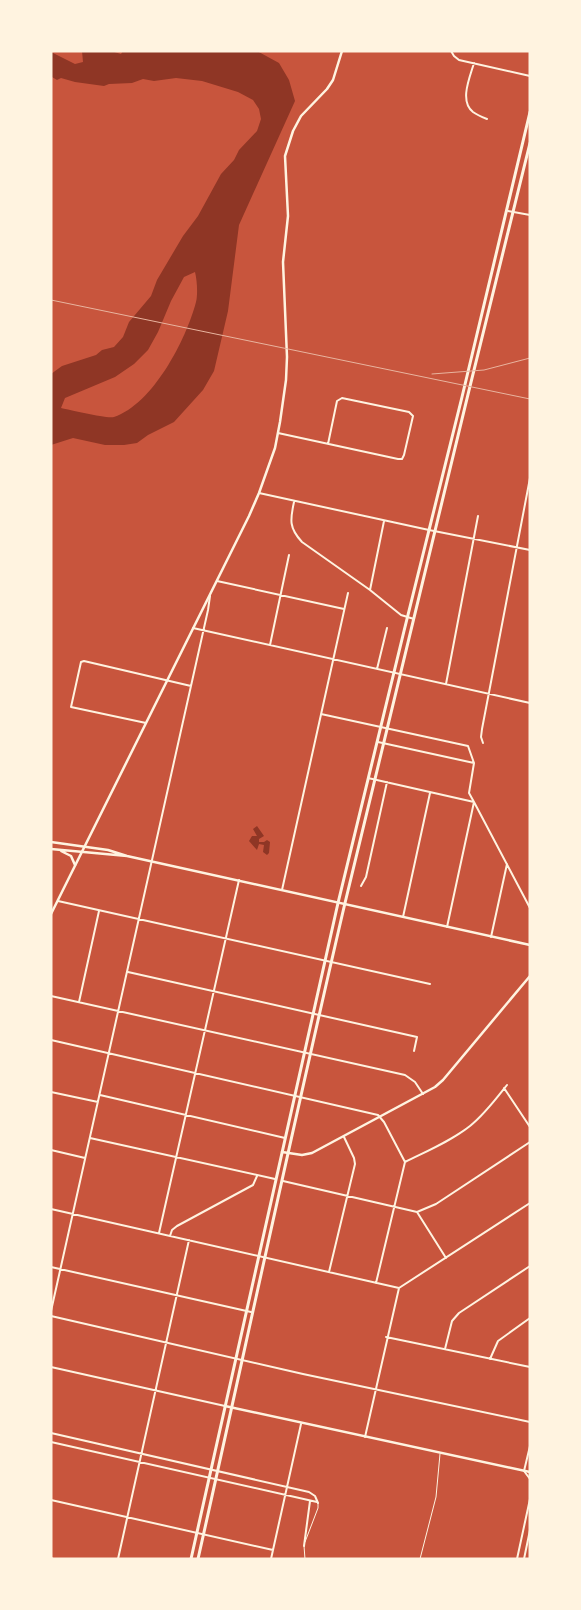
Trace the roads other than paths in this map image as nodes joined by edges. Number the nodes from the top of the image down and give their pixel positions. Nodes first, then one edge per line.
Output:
1 (342, 51) edge
2 (451, 51) edge
3 (474, 63) junction
4 (530, 76) edge
5 (530, 112) edge
6 (487, 119) dead end
7 (530, 143) edge
8 (506, 210) junction
9 (513, 212) junction
10 (529, 216) edge
11 (474, 358) junction
12 (464, 397) junction
13 (278, 433) junction
14 (328, 444) junction
15 (530, 478) edge
16 (259, 493) junction
17 (528, 495) edge
18 (294, 501) junction
19 (478, 516) dead end
20 (384, 521) junction
21 (428, 530) junction
22 (436, 532) junction
23 (474, 538) junction
24 (516, 547) junction
25 (530, 550) edge
26 (289, 555) dead end
27 (217, 581) junction
28 (370, 590) junction
29 (348, 592) dead end
30 (280, 595) junction
31 (210, 596) junction
32 (345, 609) junction
33 (407, 617) junction
34 (414, 619) junction
35 (193, 628) junction
36 (387, 628) dead end
37 (204, 631) junction
38 (270, 645) junction
39 (334, 660) junction
40 (377, 669) junction
41 (393, 673) junction
42 (401, 674) junction
43 (167, 680) junction
44 (446, 684) junction
45 (191, 686) junction
46 (488, 694) junction
47 (530, 703) edge
48 (321, 714) junction
49 (146, 723) junction
50 (380, 727) junction
51 (388, 728) junction
52 (377, 742) junction
53 (384, 743) junction
54 (483, 743) dead end
55 (474, 763) junction
56 (368, 778) junction
57 (375, 780) junction
58 (387, 782) junction
59 (430, 792) junction
60 (474, 802) junction
61 (51, 842) edge
62 (85, 846) junction
63 (51, 849) edge
64 (57, 850) junction
65 (82, 852) junction
66 (128, 856) junction
67 (152, 861) junction
68 (507, 864) junction
69 (76, 865) junction
70 (239, 880) junction
71 (361, 886) dead end
72 (282, 890) junction
73 (58, 901) junction
74 (338, 903) junction
75 (345, 904) junction
76 (530, 908) edge
77 (99, 911) junction
78 (51, 914) edge
79 (403, 917) junction
80 (139, 920) junction
81 (447, 927) junction
82 (491, 937) junction
83 (226, 939) junction
84 (530, 945) edge
85 (325, 961) junction
86 (332, 962) junction
87 (128, 972) junction
88 (530, 976) edge
89 (430, 984) dead end
90 (214, 991) junction
91 (51, 996) edge
92 (79, 1002) junction
93 (119, 1011) junction
94 (313, 1013) junction
95 (320, 1015) junction
96 (205, 1031) junction
97 (51, 1040) edge
98 (414, 1051) dead end
99 (109, 1053) junction
100 (304, 1053) junction
101 (311, 1054) junction
102 (196, 1073) junction
103 (507, 1085) dead end
104 (504, 1088) junction
105 (51, 1092) edge
106 (423, 1094) junction
107 (295, 1095) junction
108 (100, 1096) junction
109 (302, 1097) junction
110 (98, 1102) junction
111 (186, 1116) junction
112 (381, 1117) junction
113 (530, 1127) edge
114 (344, 1137) junction
115 (90, 1138) junction
116 (285, 1138) junction
117 (530, 1142) edge
118 (51, 1150) edge
119 (282, 1152) junction
120 (289, 1153) junction
121 (177, 1157) junction
122 (85, 1158) junction
123 (405, 1162) junction
124 (257, 1176) junction
125 (276, 1180) junction
126 (283, 1181) junction
127 (348, 1196) junction
128 (530, 1204) edge
129 (395, 1207) junction
130 (51, 1209) edge
131 (417, 1212) junction
132 (73, 1214) junction
133 (159, 1233) junction
134 (170, 1236) junction
135 (189, 1240) junction
136 (259, 1256) junction
137 (266, 1258) junction
138 (446, 1258) junction
139 (530, 1266) edge
140 (51, 1267) edge
141 (61, 1269) junction
142 (330, 1272) junction
143 (376, 1283) junction
144 (399, 1288) junction
145 (176, 1295) junction
146 (51, 1311) edge
147 (246, 1311) junction
148 (253, 1313) junction
149 (51, 1316) edge
150 (530, 1318) edge
151 (386, 1337) junction
152 (166, 1343) junction
153 (445, 1349) junction
154 (236, 1359) junction
155 (490, 1359) junction
156 (243, 1360) junction
157 (51, 1367) edge
158 (530, 1367) edge
159 (375, 1390) junction
160 (155, 1391) junction
161 (225, 1406) junction
162 (232, 1408) junction
163 (530, 1422) edge
164 (301, 1424) junction
165 (51, 1433) edge
166 (365, 1437) junction
167 (51, 1442) edge
168 (530, 1446) edge
169 (141, 1453) junction
170 (440, 1453) junction
171 (139, 1462) junction
172 (211, 1469) junction
173 (218, 1470) junction
174 (524, 1471) junction
175 (530, 1472) edge
176 (209, 1478) junction
177 (530, 1479) edge
178 (216, 1480) junction
179 (286, 1486) junction
180 (285, 1495) junction
181 (530, 1499) edge
182 (51, 1500) edge
183 (310, 1501) junction
184 (318, 1503) junction
185 (127, 1517) junction
186 (524, 1528) junction
187 (530, 1529) edge
188 (197, 1533) junction
189 (204, 1534) junction
190 (304, 1546) junction
191 (273, 1550) junction
192 (118, 1559) edge
193 (191, 1559) edge
194 (198, 1559) edge
195 (271, 1559) edge
196 (305, 1559) edge
197 (420, 1559) edge
198 (517, 1559) edge
199 (524, 1559) edge

1 - 13 street
2 - 3 street
3 - 4 street
3 - 6 street
5 - 8 main road
7 - 9 main road
8 - 9 street
8 - 11 main road
9 - 10 street
9 - 11 main road
11 - 12 main road
12 - 21 main road
12 - 22 main road
13 - 14 street
13 - 16 street
14 - 14 street
15 - 17 street
16 - 18 street
16 - 27 street
17 - 24 street
18 - 20 street
18 - 28 street
19 - 23 street
20 - 21 street
20 - 28 street
21 - 22 street
21 - 33 main road
22 - 23 street
22 - 34 main road
23 - 24 street
23 - 44 street
24 - 25 street
24 - 46 street
26 - 30 street
27 - 30 street
27 - 31 street
28 - 33 street
29 - 32 street
30 - 32 street
30 - 38 street
31 - 35 street
31 - 37 street
32 - 39 street
33 - 34 street
33 - 41 main road
34 - 42 main road
35 - 37 street
35 - 43 street
36 - 40 street
37 - 38 street
37 - 45 street
38 - 39 street
39 - 40 street
39 - 48 street
40 - 41 street
41 - 42 street
41 - 50 main road
42 - 44 street
42 - 51 main road
43 - 45 street
43 - 49 street
43 - 49 street
44 - 46 street
45 - 67 street
46 - 47 street
46 - 54 street
48 - 50 street
48 - 72 street
49 - 62 street
50 - 51 street
50 - 52 main road
51 - 53 main road
51 - 55 street
52 - 53 street
52 - 56 main road
53 - 55 street
53 - 57 main road
55 - 60 street
56 - 57 street
56 - 74 main road
57 - 58 street
57 - 75 main road
58 - 59 street
58 - 71 street
59 - 60 street
59 - 79 street
60 - 68 street
60 - 81 street
61 - 62 street
62 - 65 street
62 - 66 street
63 - 64 street
64 - 65 street
64 - 69 street
65 - 66 street
65 - 69 street
66 - 67 street
67 - 70 street
67 - 80 street
68 - 76 street
68 - 82 street
69 - 73 street
70 - 72 street
70 - 83 street
72 - 74 street
73 - 77 street
73 - 78 street
74 - 75 street
74 - 85 main road
75 - 79 street
75 - 86 main road
77 - 80 street
77 - 92 street
79 - 81 street
80 - 83 street
80 - 87 street
81 - 82 street
82 - 84 street
83 - 85 street
83 - 90 street
85 - 86 street
85 - 94 main road
86 - 89 street
86 - 95 main road
87 - 90 street
87 - 93 street
88 - 106 street
90 - 94 street
90 - 96 street
91 - 92 street
92 - 93 street
93 - 96 street
93 - 99 street
94 - 95 street
94 - 100 main road
95 - 98 street
95 - 101 main road
96 - 100 street
96 - 102 street
97 - 99 street
99 - 102 street
99 - 108 street
100 - 101 street
100 - 107 main road
101 - 106 street
101 - 109 main road
102 - 107 street
102 - 111 street
103 - 104 street
104 - 113 street
104 - 123 street
105 - 110 street
106 - 112 street
107 - 109 street
107 - 116 main road
108 - 110 street
108 - 111 street
109 - 112 street
109 - 120 main road
110 - 115 street
111 - 116 street
111 - 121 street
112 - 114 street
112 - 123 street
114 - 120 street
114 - 127 street
115 - 121 street
115 - 122 street
116 - 119 main road
117 - 131 street
118 - 122 street
119 - 120 street
119 - 125 main road
120 - 126 main road
121 - 124 street
121 - 133 street
122 - 132 street
123 - 129 street
124 - 125 street
124 - 134 street
125 - 136 main road
126 - 127 street
126 - 137 main road
127 - 129 street
127 - 142 street
128 - 138 street
129 - 131 street
129 - 143 street
130 - 132 street
131 - 138 street
132 - 133 street
132 - 141 street
133 - 134 street
134 - 135 street
135 - 136 street
135 - 145 street
136 - 137 street
136 - 147 main road
137 - 142 street
137 - 148 main road
138 - 144 street
139 - 153 street
140 - 141 street
141 - 145 street
141 - 146 street
142 - 143 street
143 - 144 street
144 - 151 street
145 - 147 street
145 - 152 street
147 - 148 street
147 - 154 main road
148 - 156 main road
149 - 152 street
150 - 155 street
151 - 153 street
151 - 159 street
152 - 154 street
152 - 160 street
153 - 155 street
154 - 156 street
154 - 161 main road
155 - 158 street
156 - 159 street
156 - 162 main road
157 - 160 street
159 - 163 street
159 - 166 street
160 - 161 street
160 - 169 street
161 - 162 street
161 - 172 main road
162 - 164 street
162 - 173 main road
164 - 166 street
164 - 179 street
165 - 169 street
166 - 170 street
167 - 171 street
168 - 174 street
169 - 171 street
169 - 172 street
170 - 174 street
170 - 197 lane
171 - 176 street
171 - 185 street
172 - 173 street
172 - 176 main road
173 - 178 main road
173 - 179 street
174 - 175 street
174 - 177 street
176 - 178 street
176 - 188 main road
178 - 180 street
178 - 189 main road
179 - 180 street
179 - 184 street
180 - 183 street
180 - 191 street
181 - 186 street
182 - 185 street
183 - 184 street
183 - 190 street
184 - 190 lane
185 - 188 street
185 - 192 street
186 - 187 street
186 - 198 street
187 - 199 street
188 - 189 street
188 - 193 main road
189 - 191 street
189 - 194 main road
190 - 196 lane
191 - 195 street

